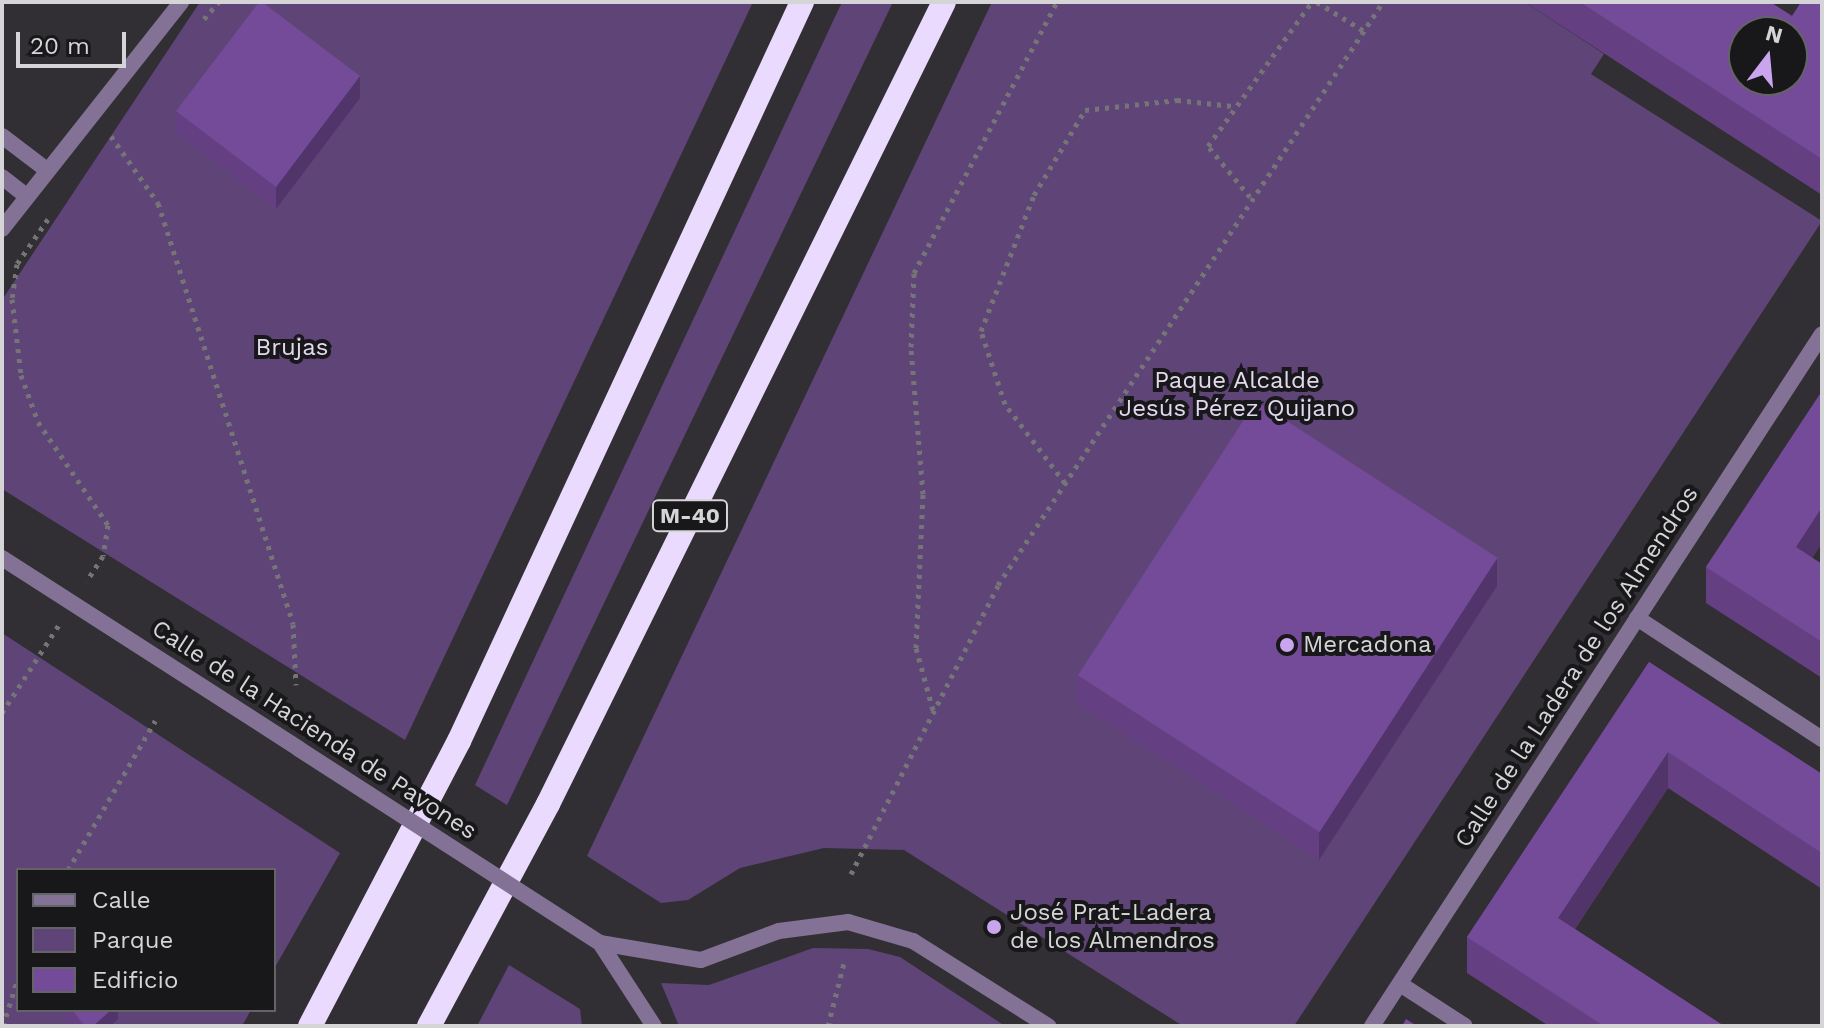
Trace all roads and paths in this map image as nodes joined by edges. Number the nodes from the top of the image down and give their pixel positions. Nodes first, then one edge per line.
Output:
1 (181, 2) edge
2 (219, 2) edge
3 (802, 2) edge
4 (944, 2) edge
5 (1057, 2) edge
6 (1315, 2) edge
7 (1383, 2) edge
8 (199, 26) dead end
9 (1364, 31) junction
10 (1233, 106) junction
11 (120, 124) dead end
12 (2, 136) edge
13 (111, 136) junction
14 (101, 147) dead end
15 (47, 170) junction
16 (2, 177) edge
17 (26, 196) junction
18 (1250, 197) junction
19 (57, 206) dead end
20 (2, 229) edge
21 (1822, 334) edge
22 (1065, 483) junction
23 (2, 558) edge
24 (72, 604) junction
25 (1637, 618) junction
26 (296, 685) dead end
27 (933, 710) junction
28 (2, 713) edge
29 (155, 721) dead end
30 (1822, 739) edge
31 (69, 868) edge
32 (851, 874) dead end
33 (600, 943) junction
34 (845, 959) dead end
35 (16, 984) edge
36 (1400, 984) junction
37 (3, 1026) edge
38 (310, 1026) edge
39 (429, 1026) edge
40 (654, 1026) edge
41 (828, 1026) edge
42 (1048, 1026) edge
43 (1372, 1026) edge
44 (1465, 1026) edge

1 - 15 street
2 - 8 path
3 - 38 highway
4 - 39 highway, M-40
5 - 27 path
6 - 9 path
6 - 10 path
7 - 9 path
9 - 18 path
10 - 18 path
10 - 22 path
11 - 13 path
12 - 15 street
13 - 14 path
13 - 26 path
15 - 17 street
16 - 17 street
17 - 20 street
18 - 22 path
19 - 24 path
21 - 25 street, Calle de la Ladera de los Almendros
22 - 27 path
23 - 24 street, Calle de la Hacienda de Pavones
24 - 28 path
24 - 33 street, Calle de la Hacienda de Pavones, bridge
25 - 30 street
25 - 36 street, Calle de la Ladera de los Almendros
27 - 32 path
29 - 31 path
33 - 40 street
33 - 42 street
34 - 41 path
35 - 37 path
36 - 43 street, Calle de la Ladera de los Almendros
36 - 44 street

